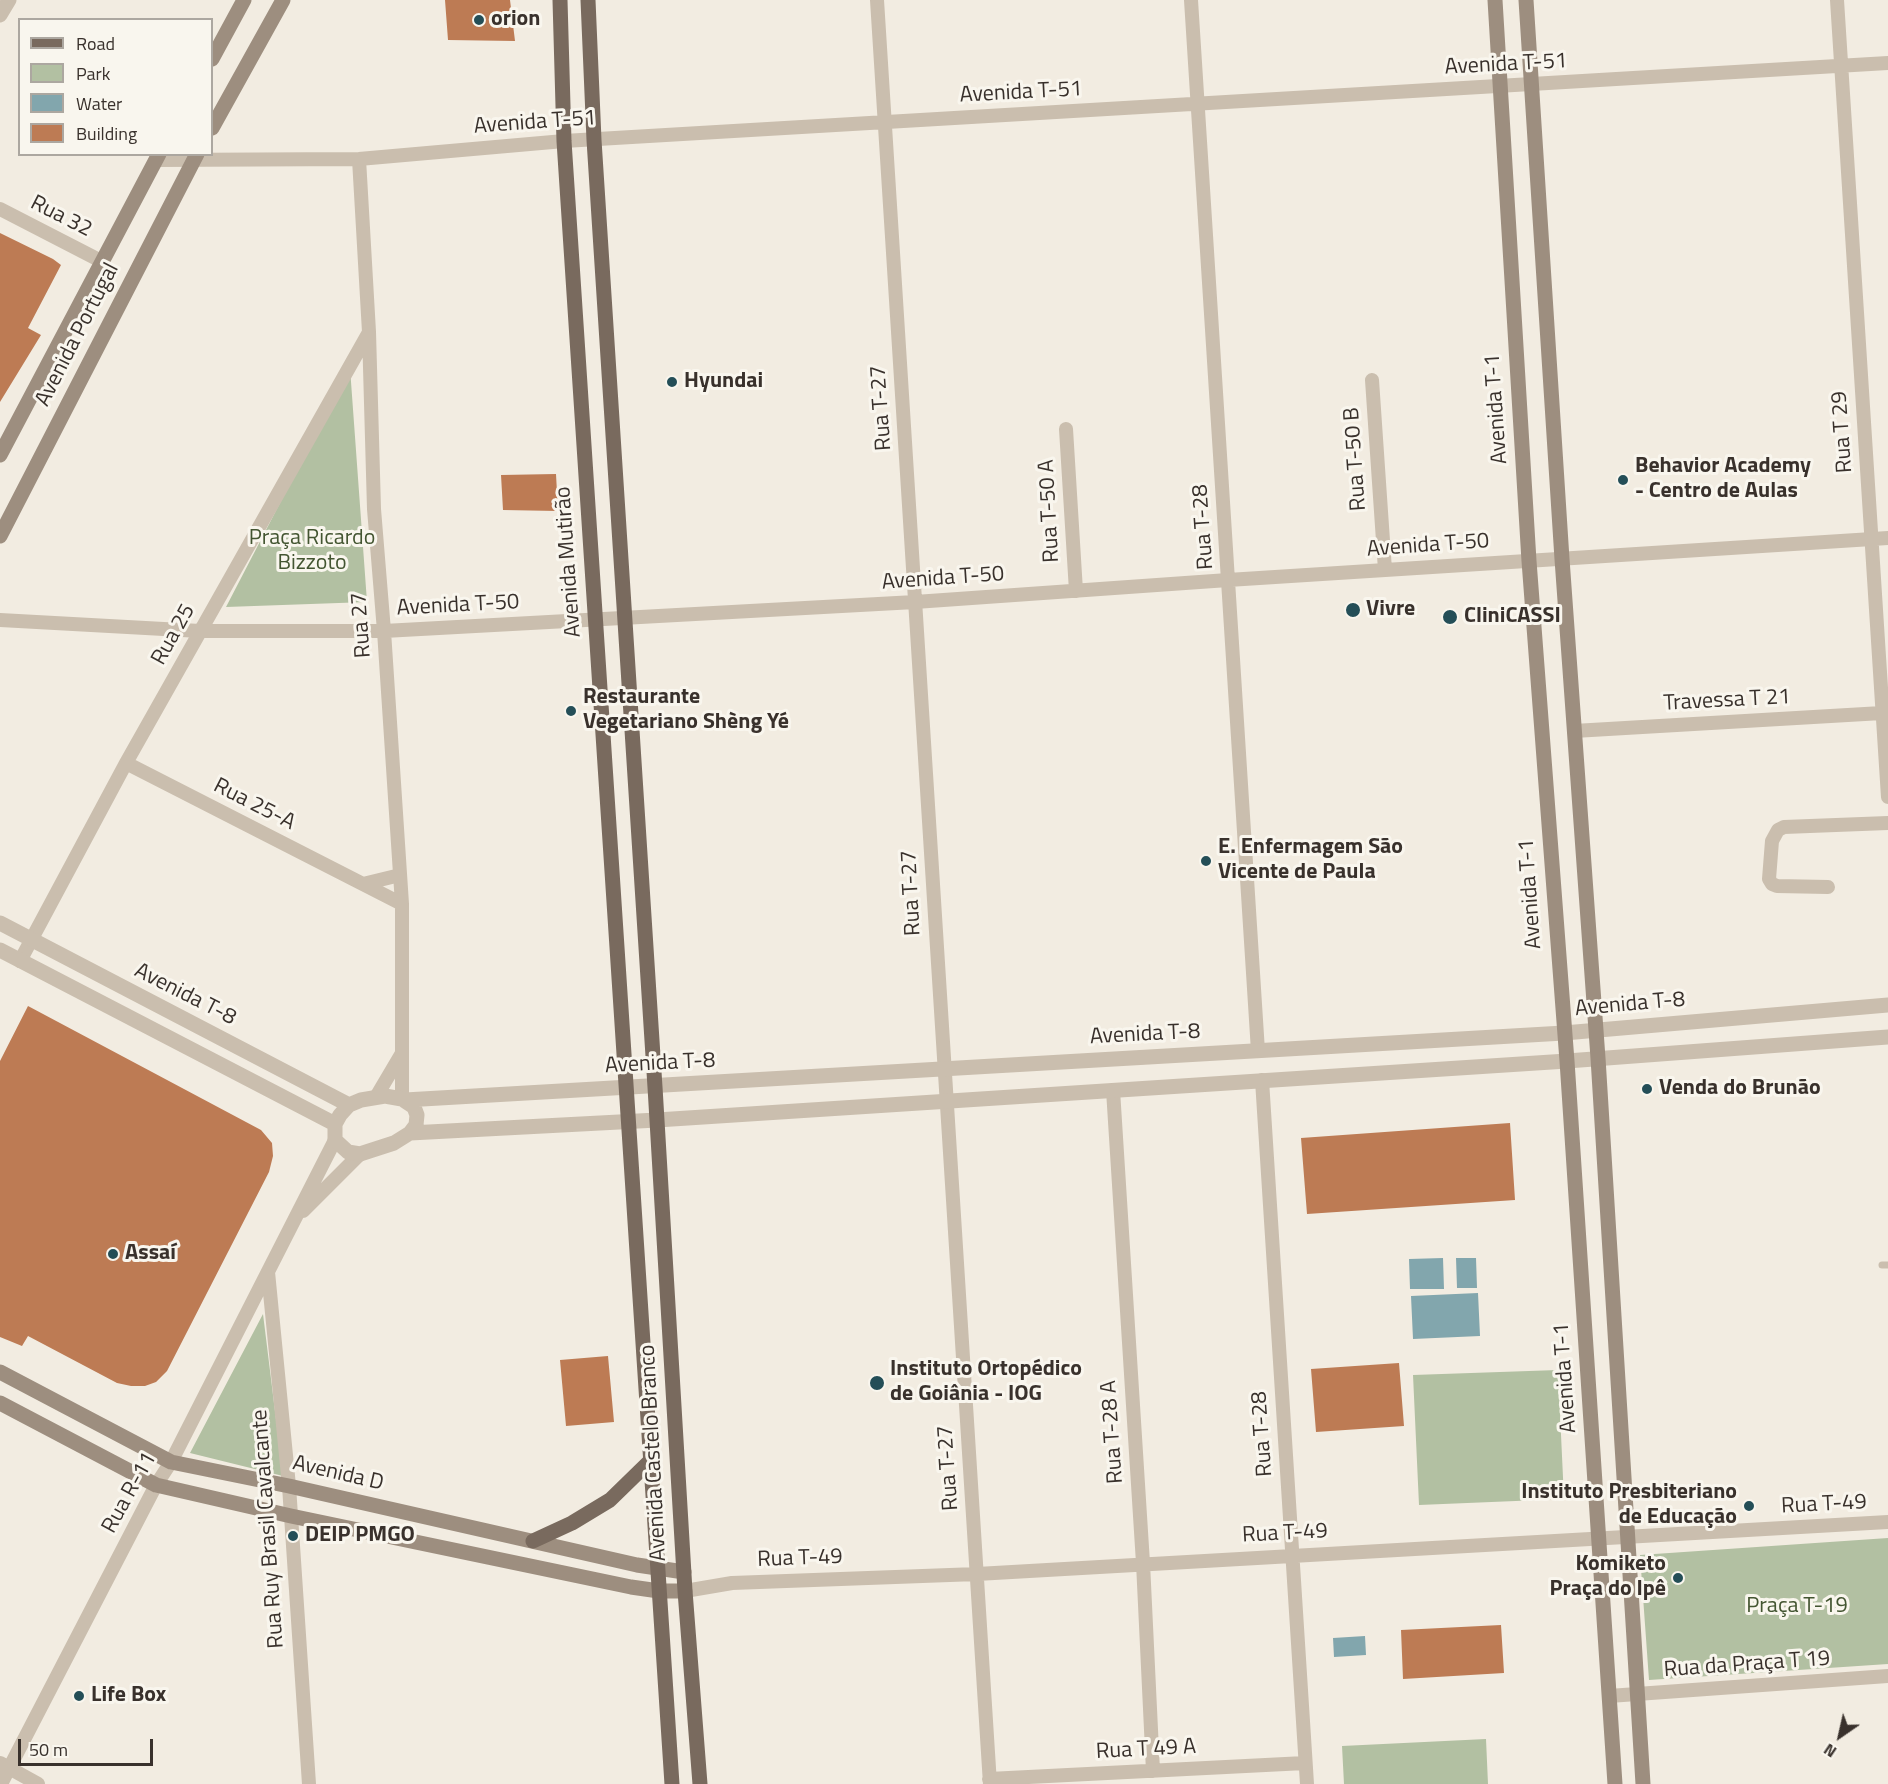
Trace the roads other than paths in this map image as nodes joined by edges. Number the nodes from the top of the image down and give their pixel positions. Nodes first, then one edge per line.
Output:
1 (9, 0) edge
2 (244, 0) edge
3 (283, 0) edge
4 (560, 0) edge
5 (588, 0) edge
6 (877, 0) edge
7 (1191, 0) edge
8 (1495, 0) edge
9 (1526, 0) edge
10 (1837, 0) edge
11 (0, 15) edge
12 (213, 57) edge
13 (1888, 63) edge
14 (1841, 65) junction
15 (1532, 84) junction
16 (1500, 86) junction
17 (1197, 104) junction
18 (884, 122) junction
19 (213, 126) edge
20 (594, 140) junction
21 (564, 141) junction
22 (157, 157) edge
23 (195, 158) edge
24 (359, 159) junction
25 (0, 209) edge
26 (103, 262) junction
27 (369, 332) junction
28 (1372, 380) dead end
29 (1066, 429) dead end
30 (4, 438) edge
31 (0, 454) edge
32 (0, 536) edge
33 (1888, 538) edge
34 (1871, 539) junction
35 (1562, 559) junction
36 (1529, 561) junction
37 (1385, 570) junction
38 (1228, 580) junction
39 (1076, 591) junction
40 (915, 602) junction
41 (625, 618) junction
42 (0, 620) edge
43 (596, 620) junction
44 (200, 631) junction
45 (384, 631) junction
46 (1882, 713) junction
47 (1574, 731) junction
48 (126, 763) junction
49 (1888, 797) edge
50 (1888, 823) edge
51 (400, 875) junction
52 (363, 884) junction
53 (1828, 887) dead end
54 (402, 904) junction
55 (0, 923) edge
56 (31, 940) junction
57 (0, 950) edge
58 (20, 961) junction
59 (1888, 1005) edge
60 (1595, 1030) junction
61 (1564, 1033) junction
62 (1888, 1037) edge
63 (1258, 1051) junction
64 (403, 1052) junction
65 (1598, 1058) junction
66 (1567, 1061) junction
67 (943, 1070) junction
68 (1262, 1080) junction
69 (655, 1087) junction
70 (626, 1089) junction
71 (1113, 1090) junction
72 (376, 1097) junction
73 (404, 1100) junction
74 (945, 1101) junction
75 (349, 1106) junction
76 (657, 1120) junction
77 (628, 1121) junction
78 (335, 1124) junction
79 (410, 1133) junction
80 (335, 1140) junction
81 (360, 1154) junction
82 (293, 1221) junction
83 (268, 1271) junction
84 (0, 1372) edge
85 (0, 1403) edge
86 (650, 1461) junction
87 (171, 1462) junction
88 (156, 1485) junction
89 (289, 1486) junction
90 (291, 1516) junction
91 (1888, 1522) edge
92 (1627, 1536) junction
93 (1599, 1538) junction
94 (533, 1541) junction
95 (1291, 1554) junction
96 (1143, 1563) junction
97 (657, 1568) junction
98 (684, 1572) junction
99 (977, 1574) junction
100 (659, 1591) junction
101 (685, 1591) junction
102 (1888, 1676) edge
103 (1637, 1694) junction
104 (1609, 1696) junction
105 (1305, 1763) junction
106 (5, 1766) edge
107 (1153, 1771) junction
108 (989, 1782) edge
109 (1, 1784) edge
110 (38, 1784) edge
111 (309, 1784) edge
112 (672, 1784) edge
113 (700, 1784) edge
114 (1306, 1784) edge
115 (1615, 1784) edge
116 (1642, 1784) edge

1 - 11 street
2 - 12 main road
3 - 19 main road
4 - 21 main road, Avenida Mutirão
5 - 20 main road
6 - 18 street, Rua T-27
7 - 17 street, Rua T-28
8 - 16 main road, Avenida T-1
9 - 15 main road
10 - 14 street, Rua T 29
13 - 14 street, Avenida T-51
14 - 15 street, Avenida T-51
14 - 34 street, Rua T 29
15 - 16 street, Avenida T-51
15 - 35 main road
16 - 17 street, Avenida T-51
16 - 36 main road, Avenida T-1
17 - 18 street, Avenida T-51
17 - 38 street, Rua T-28
18 - 20 street, Avenida T-51
18 - 40 street, Rua T-27
20 - 21 street, Avenida T-51
20 - 41 main road
21 - 24 street, Avenida T-51
21 - 43 main road, Avenida Mutirão
22 - 23 street, Avenida T-51
22 - 26 main road, Avenida Portugal
23 - 24 street, Avenida T-51
23 - 32 main road, Avenida Portugal
24 - 27 street, Rua 27
25 - 26 street, Rua 32
26 - 30 main road, Avenida Portugal
27 - 44 street, Rua 25
27 - 45 street, Rua 27
28 - 37 street, Rua T-50 B
29 - 39 street, Rua T-50 A
30 - 31 main road, Avenida Portugal
33 - 34 street, Avenida T-50
34 - 35 street, Avenida T-50
34 - 46 street, Rua T 29
35 - 36 street, Avenida T-50
35 - 47 main road
36 - 37 street, Avenida T-50
36 - 61 main road, Avenida T-1
37 - 38 street, Avenida T-50
38 - 39 street, Avenida T-50
38 - 63 street, Rua T-28
39 - 40 street, Avenida T-50
40 - 41 street, Avenida T-50
40 - 67 street, Rua T-27
41 - 43 street, Avenida T-50
41 - 69 main road
42 - 44 street, Avenida T-50
43 - 45 street, Avenida T-50
43 - 70 main road, Avenida Mutirão
44 - 45 street, Avenida T-50
44 - 48 street, Rua 25
45 - 51 street, Rua 27
46 - 47 street, Travessa T 21
46 - 49 street, Rua T 29
47 - 60 main road
48 - 52 street, Rua 25-A
48 - 56 street, Rua 25
50 - 53 street
51 - 52 street
51 - 54 street, Rua 27
52 - 54 street, Rua 25-A
54 - 64 street, Rua 27
55 - 56 street, Avenida T-8
56 - 58 street, Rua 25
56 - 75 street, Avenida T-8
57 - 58 street, Avenida T-8
58 - 78 street, Avenida T-8
59 - 60 street, Avenida T-8
60 - 61 street, Avenida T-8
60 - 65 main road
61 - 63 street, Avenida T-8
61 - 66 main road, Avenida T-1
62 - 65 street
63 - 67 street, Avenida T-8
64 - 72 street
64 - 73 street, Rua 27
65 - 66 street
65 - 92 main road
66 - 68 street
66 - 93 main road, Avenida T-1
67 - 69 street, Avenida T-8
67 - 74 street, Rua T-27
68 - 71 street
68 - 95 street, Rua T-28
69 - 70 street, Avenida T-8
69 - 76 main road
70 - 73 street, Avenida T-8
70 - 77 main road, Avenida Mutirão
71 - 74 street
71 - 96 street, Rua T-28 A
72 - 73 street
72 - 75 street
73 - 79 street
74 - 76 street
74 - 99 street, Rua T-27
75 - 78 street
76 - 77 street
76 - 98 main road, Avenida Castelo Branco
77 - 79 street
77 - 86 main road, Avenida Castelo Branco
78 - 80 street
79 - 81 street
80 - 81 street
80 - 82 street, Rua R-11
81 - 82 street, Rua R-11
82 - 83 street, Rua R-11
83 - 87 street, Rua R-11
83 - 89 street, Rua Ruy Brasil Cavalcante
84 - 87 main road, Avenida D
85 - 88 main road
86 - 94 main road
86 - 97 main road, Avenida Castelo Branco
87 - 88 street, Rua R-11
87 - 89 main road, Avenida D
88 - 90 main road
88 - 106 street, Rua R-11
89 - 90 street, Rua Ruy Brasil Cavalcante
89 - 94 main road, Avenida D
90 - 100 main road
90 - 111 street, Rua Ruy Brasil Cavalcante
91 - 92 street, Rua T-49
92 - 93 street, Rua T-49
92 - 103 main road
93 - 95 street, Rua T-49
93 - 104 main road, Avenida T-1
94 - 97 main road, Avenida D
95 - 96 street, Rua T-49
95 - 105 street, Rua T-28
96 - 99 street, Rua T-49
96 - 107 street, Rua T-28 A
97 - 98 main road, Avenida D
97 - 100 main road, Avenida Castelo Branco
98 - 101 main road, Avenida Castelo Branco
99 - 101 street, Rua T-49
99 - 108 street, Rua T-27
100 - 101 main road
100 - 112 main road, Avenida Castelo Branco
101 - 113 main road, Avenida Castelo Branco
102 - 103 street, Rua da Praça T 19
103 - 104 street, Rua da Praça T 19
103 - 116 main road
104 - 115 main road, Avenida T-1
105 - 107 street, Rua T 49 A
105 - 114 street, Rua T-28
106 - 109 street, Rua R-11
106 - 110 street
107 - 108 street, Rua T 49 A

